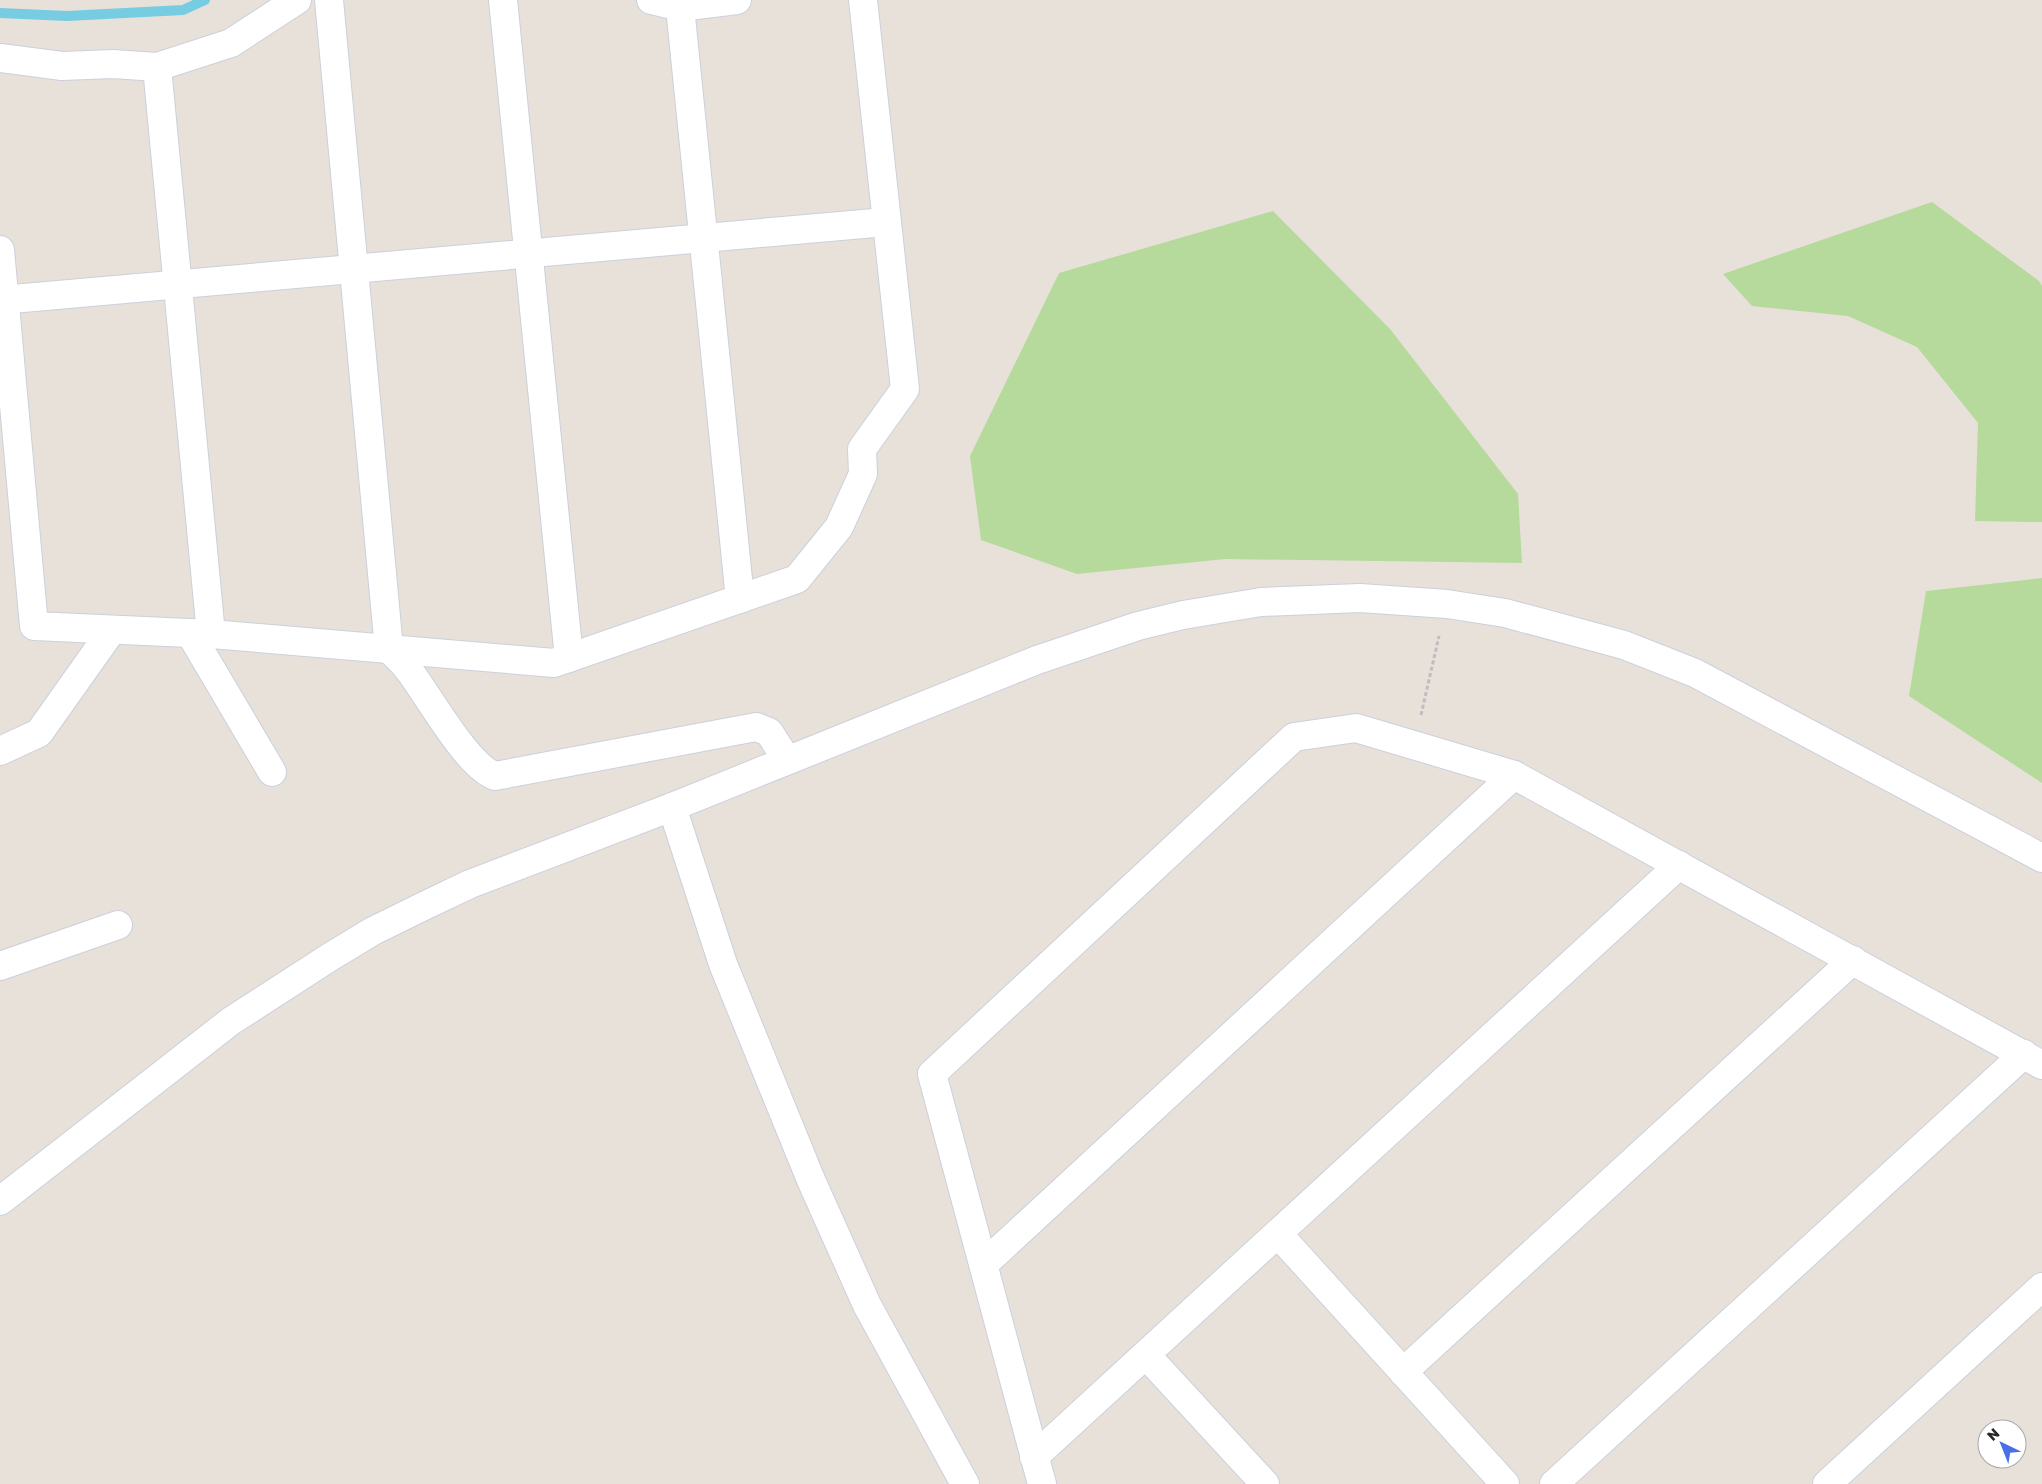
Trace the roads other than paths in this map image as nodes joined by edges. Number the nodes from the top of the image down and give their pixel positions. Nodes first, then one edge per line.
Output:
1 (297, 0) edge
2 (329, 0) edge
3 (503, 0) edge
4 (651, 0) edge
5 (737, 0) edge
6 (863, 0) edge
7 (680, 7) junction
8 (0, 58) edge
9 (157, 66) junction
10 (886, 222) junction
11 (703, 238) junction
12 (0, 250) edge
13 (528, 253) junction
14 (354, 269) junction
15 (178, 284) junction
16 (2, 300) edge
17 (740, 599) junction
18 (112, 630) junction
19 (200, 633) junction
20 (390, 649) junction
21 (569, 658) junction
22 (0, 751) edge
23 (787, 760) junction
24 (272, 772) dead end
25 (1514, 774) junction
26 (672, 807) junction
27 (2042, 858) edge
28 (1680, 865) junction
29 (118, 925) dead end
30 (1853, 960) junction
31 (0, 966) edge
32 (2033, 1059) edge
33 (0, 1201) edge
34 (1278, 1234) junction
35 (984, 1264) junction
36 (2042, 1287) edge
37 (1146, 1355) junction
38 (1403, 1372) junction
39 (1034, 1457) junction
40 (965, 1484) edge
41 (1042, 1484) edge
42 (1265, 1484) edge
43 (1505, 1484) edge
44 (1554, 1484) edge
45 (1827, 1484) edge

1 - 9 street
2 - 14 street
3 - 13 street
4 - 7 street
5 - 7 street
6 - 10 street
7 - 11 street
8 - 9 street
9 - 15 street
10 - 11 street
10 - 17 street
11 - 13 street
11 - 17 street
12 - 16 street
13 - 14 street
13 - 21 street
14 - 15 street
14 - 20 street
15 - 16 street
15 - 19 street
16 - 18 street
17 - 21 street
18 - 19 street
18 - 22 street
19 - 20 street
19 - 24 street
20 - 21 street
20 - 23 street
23 - 26 street
23 - 27 street
25 - 28 street
25 - 35 street
25 - 35 street
26 - 33 street
26 - 40 street
28 - 30 street
28 - 34 street
29 - 31 street
30 - 32 street
30 - 38 street
32 - 44 street
34 - 37 street
34 - 38 street
35 - 39 street
36 - 45 street
37 - 39 street
37 - 42 street
38 - 43 street
39 - 41 street

